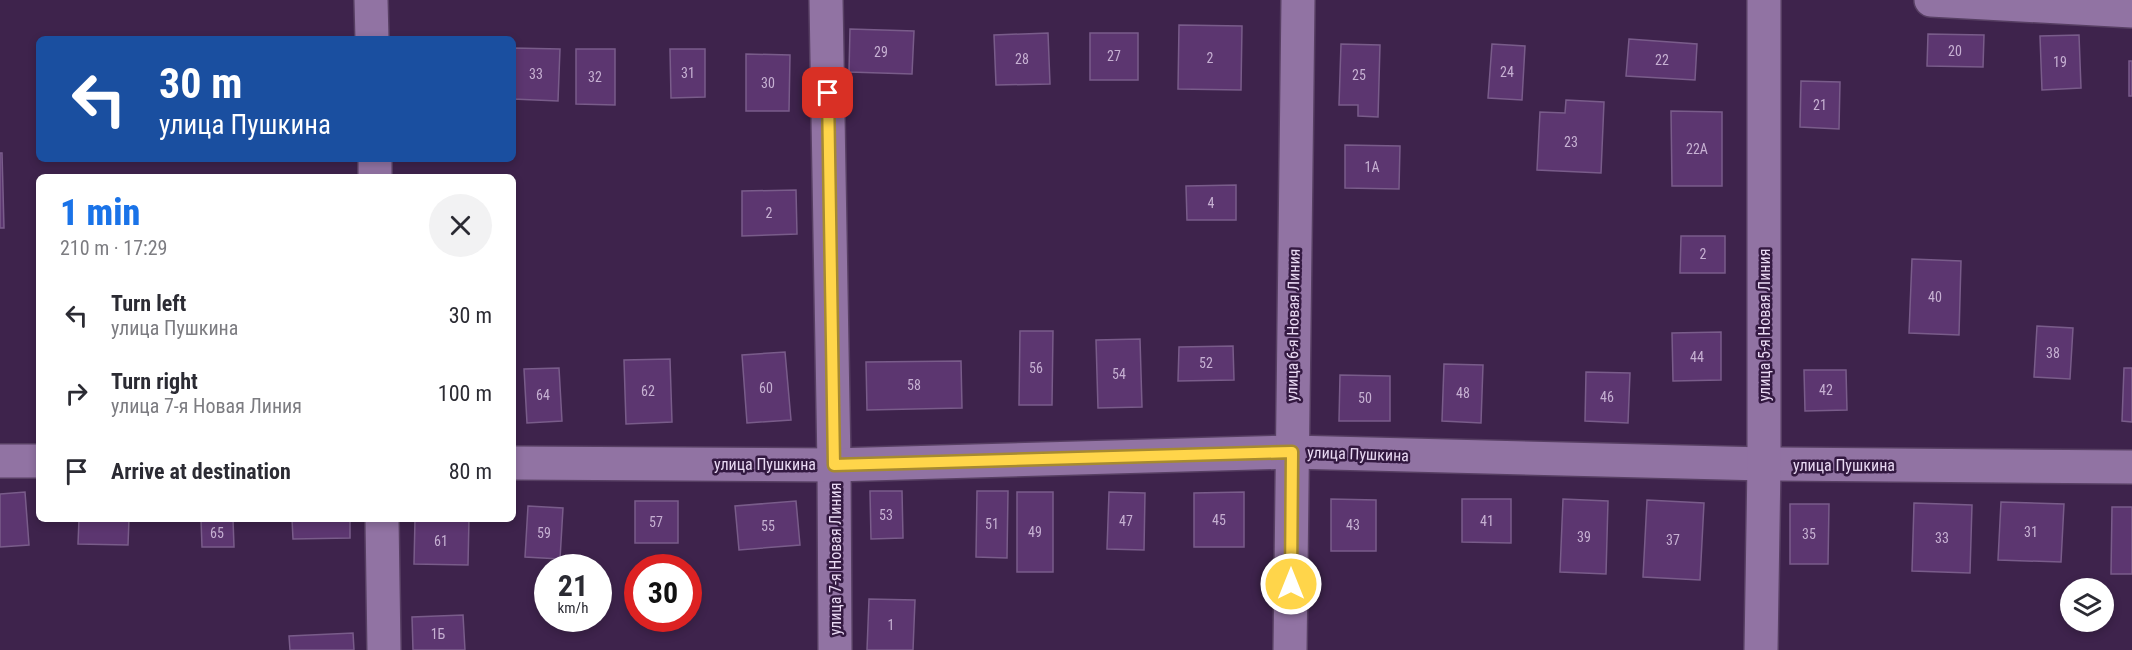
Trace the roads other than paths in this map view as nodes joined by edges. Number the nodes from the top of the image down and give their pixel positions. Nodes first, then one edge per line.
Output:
1 (371, 0) edge
2 (826, 0) edge
3 (1298, 0) edge
4 (1764, 0) edge
5 (1931, 0) edge
6 (2132, 11) edge
7 (372, 36) edge
8 (1292, 452) junction
9 (0, 461) edge
10 (36, 461) edge
11 (516, 463) edge
12 (1764, 464) junction
13 (834, 465) junction
14 (2132, 467) edge
15 (382, 522) edge
16 (384, 650) edge
17 (835, 650) edge
18 (1290, 650) edge
19 (1761, 650) edge

1 - 7 street
2 - 13 street, улица 7-я Новая Линия
3 - 8 street, улица 6-я Новая Линия
4 - 12 street, улица 5-я Новая Линия
5 - 6 street
8 - 12 street, улица Пушкина
8 - 13 street, улица Пушкина
8 - 18 street, улица 6-я Новая Линия
9 - 10 street
11 - 13 street, улица Пушкина
12 - 14 street, улица Пушкина
12 - 19 street, улица 5-я Новая Линия
13 - 17 street, улица 7-я Новая Линия
15 - 16 street

